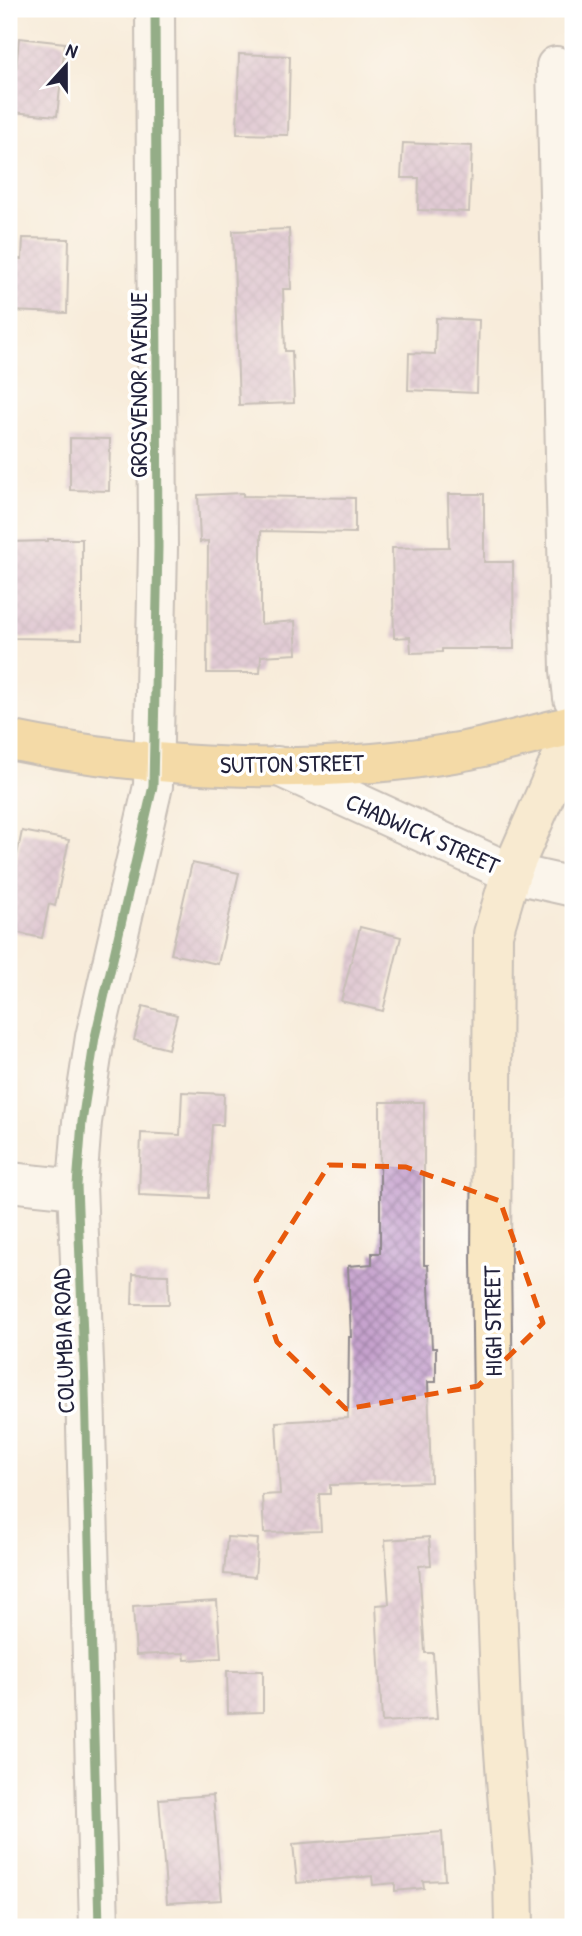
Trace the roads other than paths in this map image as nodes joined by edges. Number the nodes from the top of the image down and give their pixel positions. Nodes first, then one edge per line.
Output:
1 (155, 9) edge
2 (556, 66) dead end
3 (573, 698) edge
4 (573, 725) edge
5 (573, 731) edge
6 (9, 740) edge
7 (153, 762) junction
8 (277, 766) junction
9 (511, 873) junction
10 (573, 887) edge
11 (9, 1182) edge
12 (77, 1189) junction
13 (99, 1927) edge
14 (514, 1927) edge

1 - 7 street, GROSVENOR AVENUE
2 - 3 street
4 - 8 highway, SUTTON STREET
5 - 9 street, HIGH STREET
6 - 7 highway, SUTTON STREET
7 - 8 highway, SUTTON STREET
7 - 12 street, COLUMBIA ROAD
8 - 9 street, CHADWICK STREET
9 - 10 street, CHADWICK STREET
9 - 14 street, HIGH STREET
11 - 12 street
12 - 13 street, COLUMBIA ROAD

